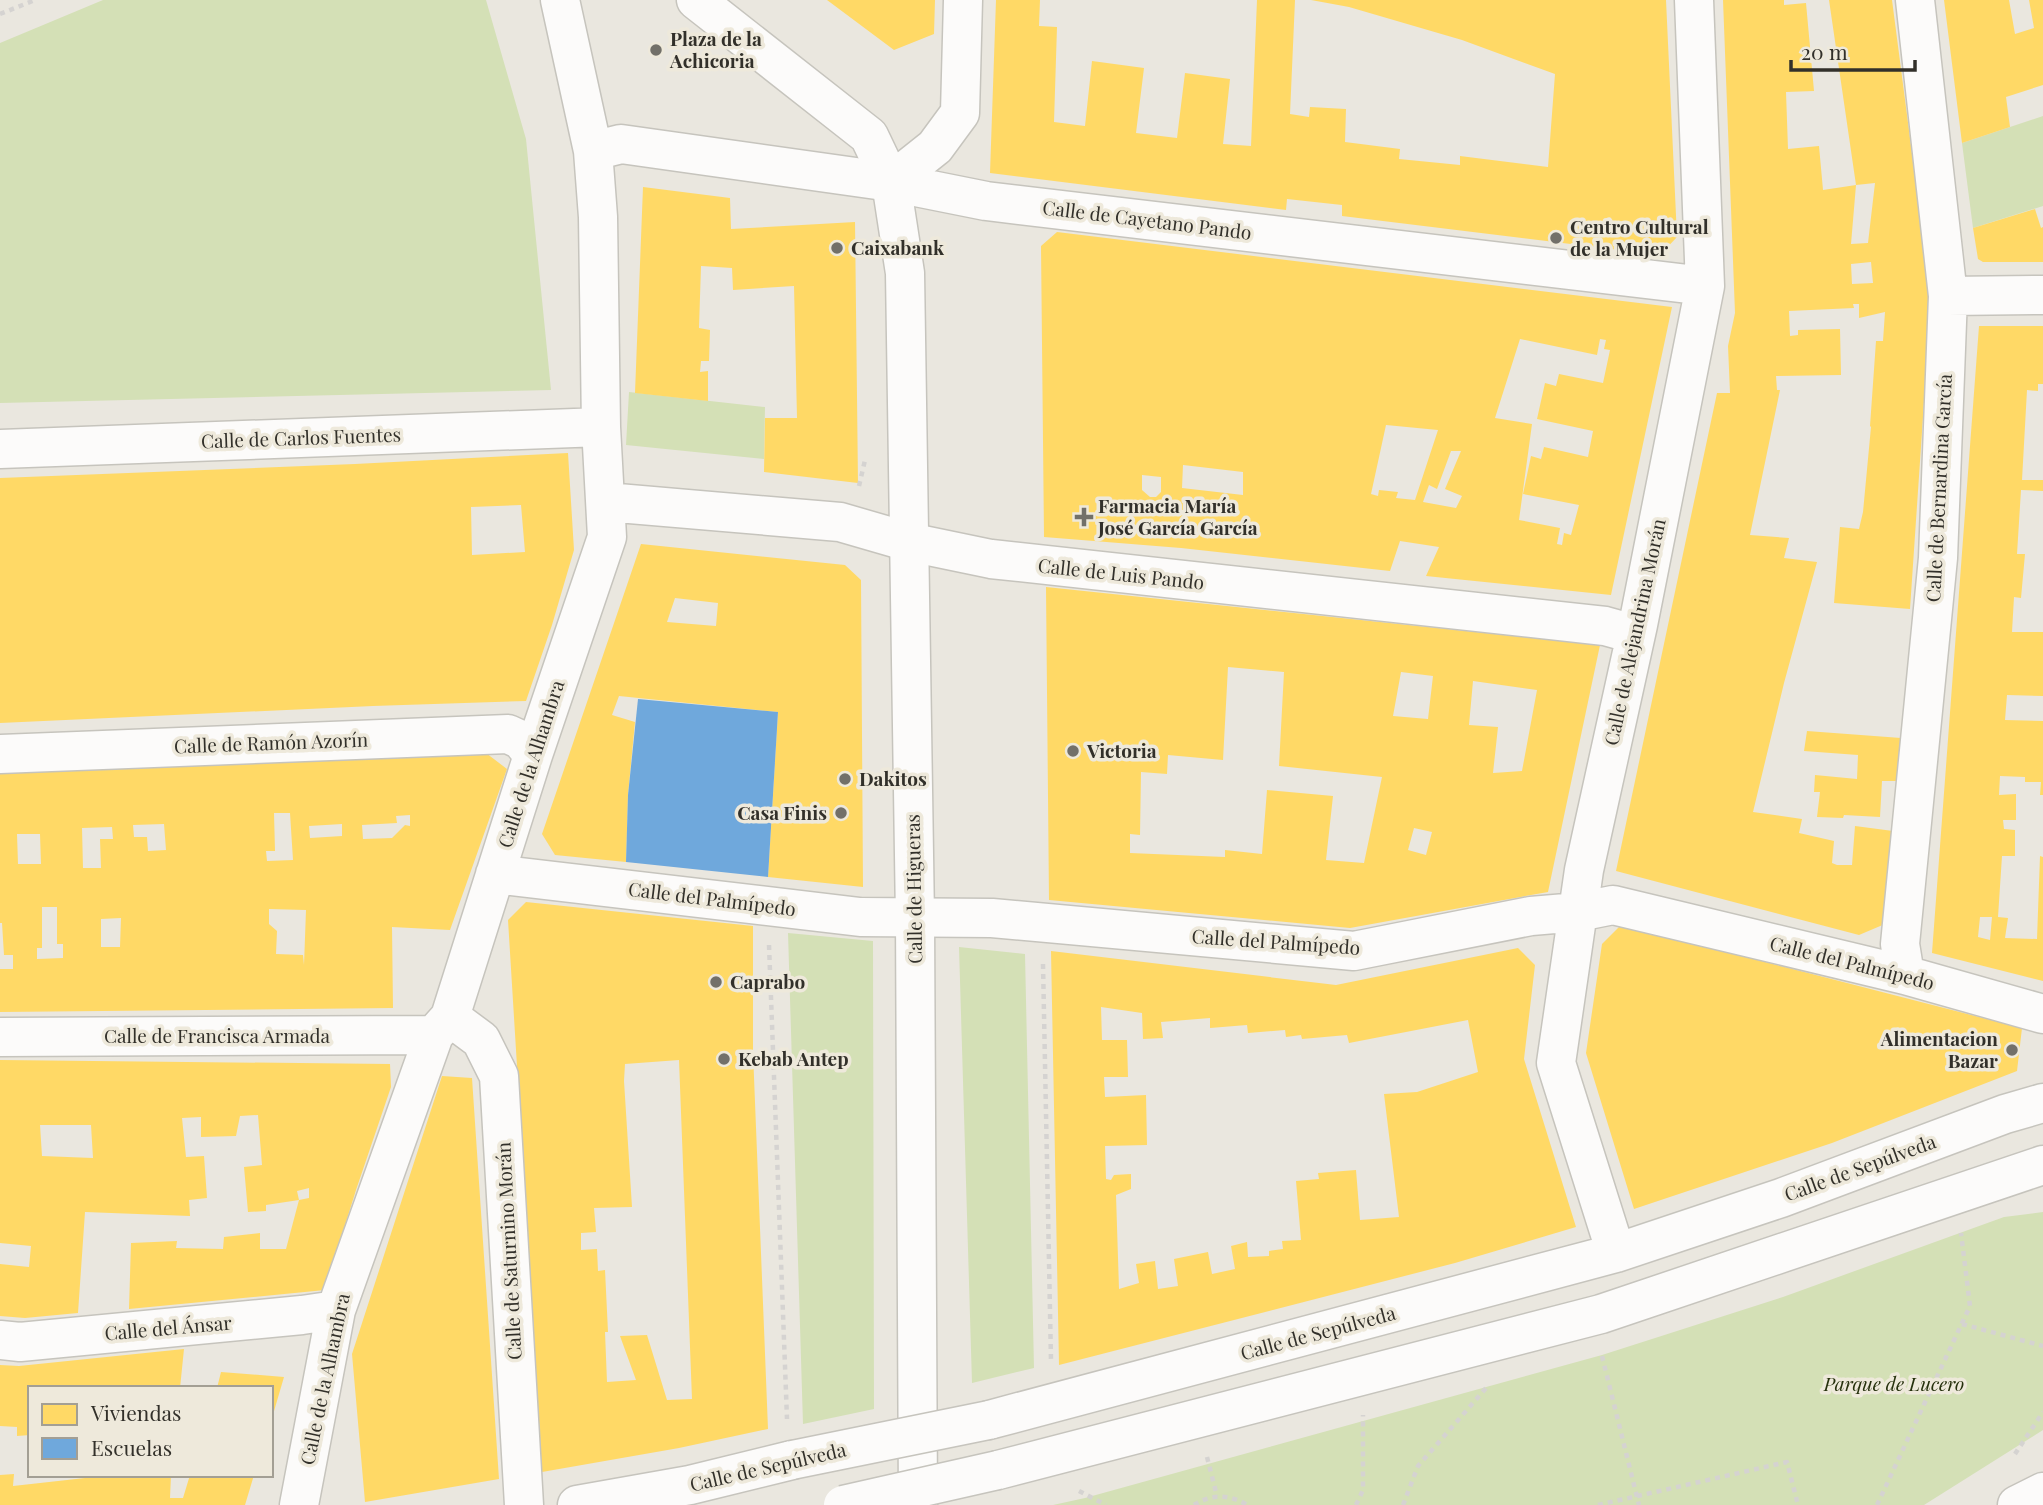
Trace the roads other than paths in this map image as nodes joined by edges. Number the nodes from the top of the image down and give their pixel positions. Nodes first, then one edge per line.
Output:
1 (560, 0) edge
2 (696, 0) edge
3 (963, 0) edge
4 (1694, 0) edge
5 (1915, 0) edge
6 (593, 151) junction
7 (891, 182) junction
8 (1705, 286) junction
9 (2043, 295) edge
10 (1948, 296) junction
11 (601, 427) junction
12 (0, 449) edge
13 (606, 502) junction
14 (909, 542) junction
15 (1639, 625) junction
16 (0, 754) edge
17 (533, 755) junction
18 (495, 874) junction
19 (1578, 912) junction
20 (915, 919) junction
21 (1905, 975) junction
22 (2043, 1014) edge
23 (442, 1026) junction
24 (0, 1037) edge
25 (2043, 1103) edge
26 (2043, 1165) edge
27 (1616, 1253) junction
28 (335, 1310) junction
29 (0, 1340) edge
30 (2043, 1492) edge
31 (299, 1505) edge
32 (524, 1505) edge
33 (577, 1505) edge
34 (844, 1505) edge
35 (918, 1505) edge
36 (2017, 1505) edge

1 - 6 street, Calle de la Alhambra
2 - 7 street
3 - 7 street
4 - 8 street, Calle de Alejandrina Morán
5 - 10 street, Calle de Bernardina García
6 - 7 street, Calle de Cayetano Pando
6 - 11 street, Calle de la Alhambra
7 - 8 street, Calle de Cayetano Pando
7 - 14 street, Calle de Higueras
8 - 15 street, Calle de Alejandrina Morán
9 - 10 street
10 - 21 street, Calle de Bernardina García
11 - 12 street, Calle de Carlos Fuentes
11 - 13 street, Calle de la Alhambra
13 - 14 street, Calle de Luis Pando
13 - 17 street, Calle de la Alhambra
14 - 15 street, Calle de Luis Pando
14 - 20 street, Calle de Higueras
15 - 19 street, Calle de Alejandrina Morán
16 - 17 street, Calle de Ramón Azorín
17 - 18 street, Calle de la Alhambra
18 - 20 street, Calle del Palmípedo
18 - 23 street, Calle de la Alhambra
19 - 20 street, Calle del Palmípedo
19 - 21 street, Calle del Palmípedo
19 - 27 street, Calle de Alejandrina Morán
20 - 35 street, Calle de Higueras
21 - 22 street, Calle del Palmípedo
23 - 24 street, Calle de Francisca Armada
23 - 28 street, Calle de la Alhambra
23 - 32 street, Calle de Saturnino Morán
25 - 27 street, Calle de Sepúlveda
26 - 34 street, bridge
27 - 33 street, Calle de Sepúlveda, bridge
28 - 29 street, Calle del Ánsar
28 - 31 street, Calle de la Alhambra
30 - 36 street

